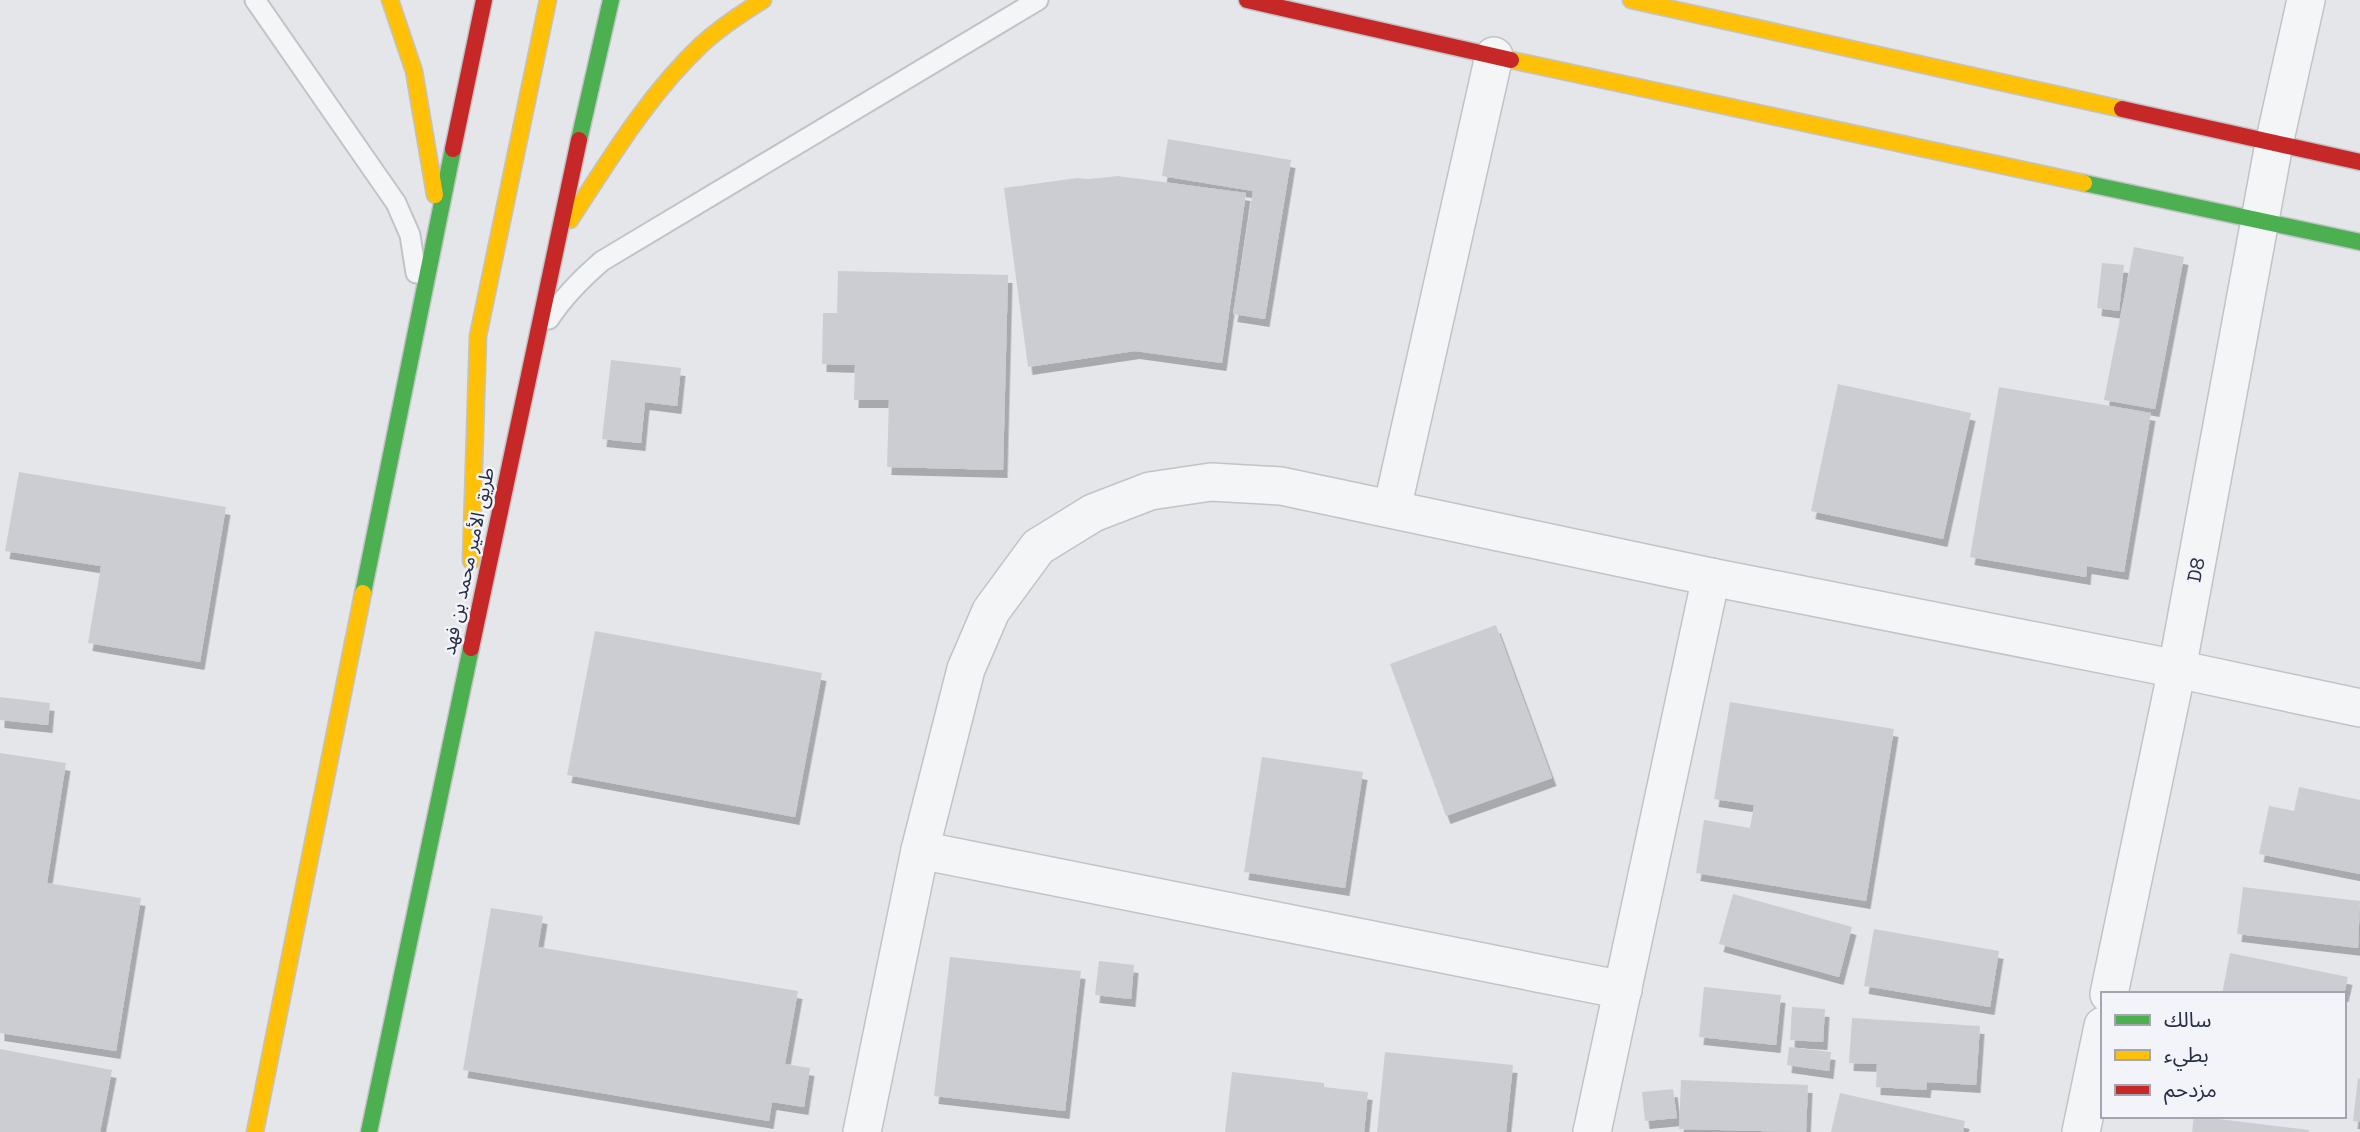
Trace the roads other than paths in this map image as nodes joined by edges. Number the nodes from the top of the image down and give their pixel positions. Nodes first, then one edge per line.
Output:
1 (255, 0) edge
2 (390, 0) edge
3 (484, 0) edge
4 (548, 0) edge
5 (611, 0) edge
6 (763, 0) edge
7 (1038, 0) edge
8 (1247, 0) edge
9 (1631, 0) edge
10 (2305, 0) edge
11 (1494, 56) junction
12 (2274, 144) junction
13 (2360, 162) edge
14 (439, 216) junction
15 (2262, 221) junction
16 (557, 239) junction
17 (2360, 242) edge
18 (418, 316) junction
19 (536, 341) junction
20 (1392, 509) junction
21 (1711, 577) junction
22 (467, 665) junction
23 (2177, 669) junction
24 (2360, 708) edge
25 (920, 850) junction
26 (1623, 989) junction
27 (2109, 992) edge
28 (2101, 1036) edge
29 (255, 1132) edge
30 (369, 1132) edge
31 (862, 1132) edge
32 (1592, 1132) edge
33 (2081, 1132) edge

1 - 18 lane
2 - 14 street
3 - 14 street
4 - 22 street
5 - 16 street, طريق الأمير محمد بن فهد
6 - 16 street
7 - 19 lane
8 - 11 street
9 - 12 street
10 - 12 street, D8
11 - 15 street
11 - 20 street
12 - 13 street
12 - 15 street, D8
14 - 18 street
15 - 17 street
15 - 23 street, D8
16 - 19 street, طريق الأمير محمد بن فهد
18 - 29 street
19 - 22 street, طريق الأمير محمد بن فهد
20 - 21 street
20 - 25 street
21 - 23 street
21 - 26 street
22 - 30 street, طريق الأمير محمد بن فهد
23 - 24 street
23 - 27 street, D8
25 - 26 street
25 - 31 street
26 - 32 street
28 - 33 street

